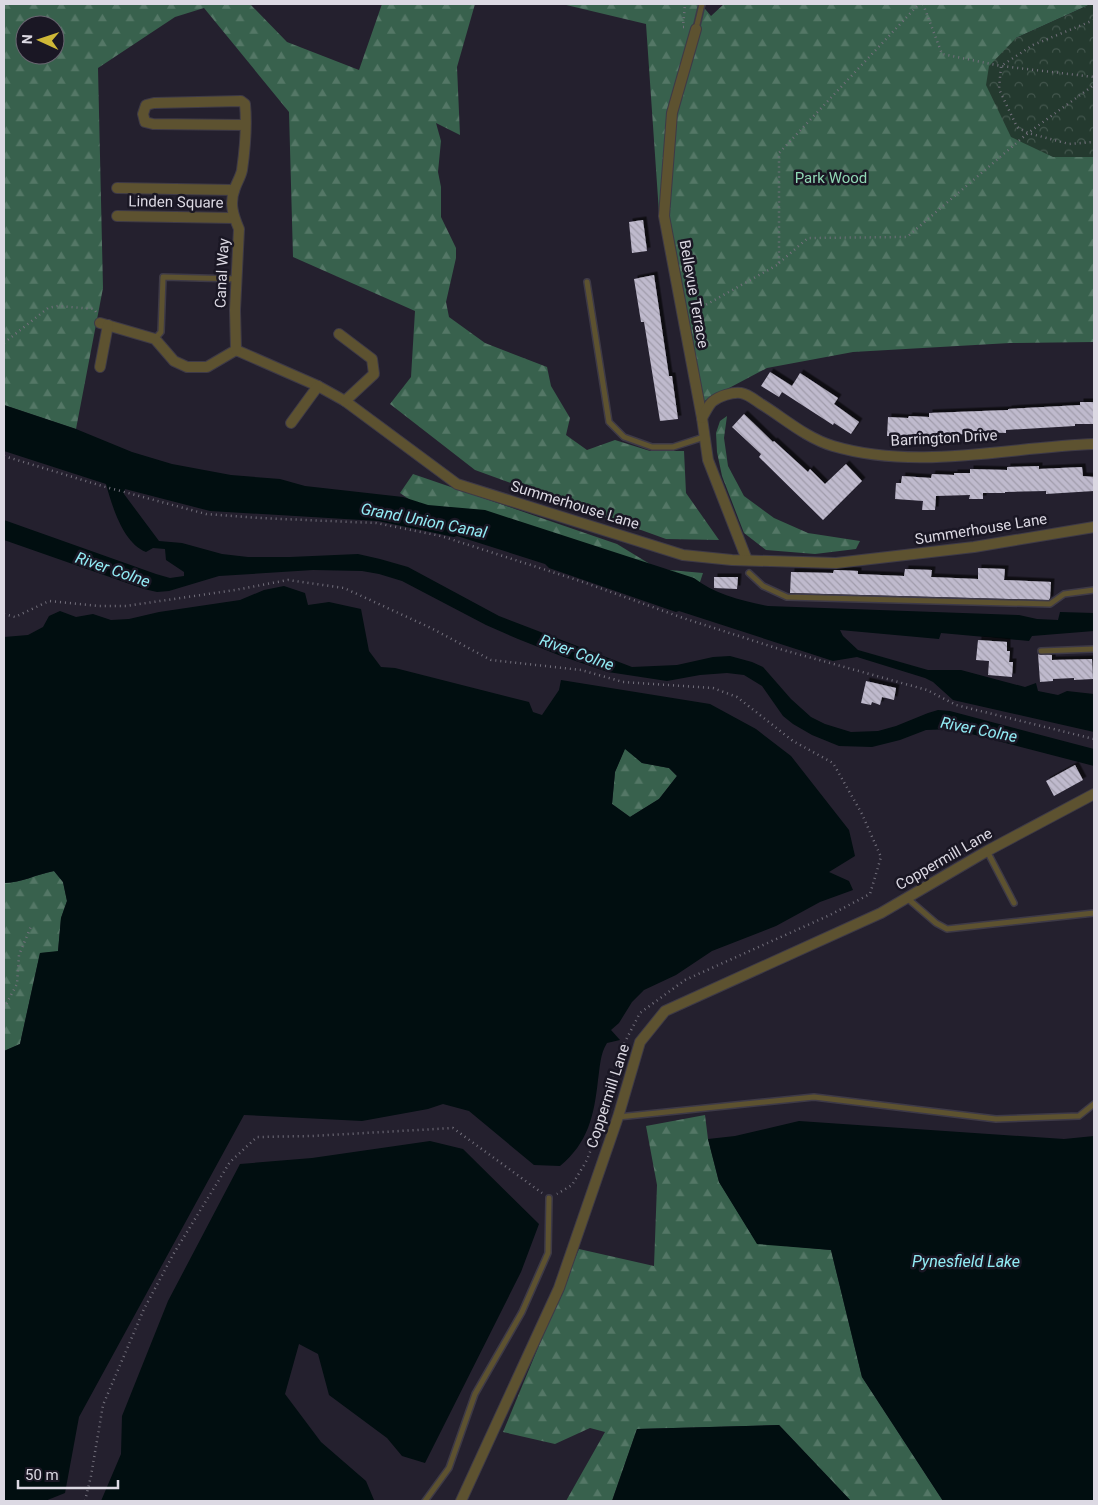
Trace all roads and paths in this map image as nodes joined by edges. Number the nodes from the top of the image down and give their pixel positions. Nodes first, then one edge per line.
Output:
1 (685, 4) edge
2 (702, 4) edge
3 (919, 4) edge
4 (923, 4) edge
5 (1094, 20) edge
6 (696, 29) junction
7 (1001, 66) junction
8 (1094, 77) edge
9 (1094, 85) edge
10 (245, 125) junction
11 (1028, 133) junction
12 (1094, 142) edge
13 (118, 188) dead end
14 (234, 190) junction
15 (117, 216) dead end
16 (234, 218) junction
17 (779, 264) junction
18 (237, 278) junction
19 (587, 282) dead end
20 (683, 317) junction
21 (104, 324) junction
22 (339, 334) dead end
23 (155, 339) junction
24 (4, 343) edge
25 (236, 350) junction
26 (100, 367) dead end
27 (318, 386) junction
28 (345, 401) junction
29 (702, 418) junction
30 (291, 423) dead end
31 (704, 438) junction
32 (1094, 444) edge
33 (4, 456) edge
34 (1094, 527) edge
35 (747, 560) junction
36 (749, 573) dead end
37 (1094, 590) edge
38 (4, 614) edge
39 (1094, 649) edge
40 (1041, 651) dead end
41 (1094, 739) edge
42 (1094, 794) edge
43 (987, 851) junction
44 (907, 898) junction
45 (1014, 903) dead end
46 (1094, 913) edge
47 (32, 924) dead end
48 (4, 1008) edge
49 (1094, 1104) edge
50 (618, 1117) junction
51 (550, 1198) junction
52 (85, 1501) edge
53 (425, 1501) edge
54 (461, 1501) edge

1 - 6 path
2 - 6 lane
3 - 17 path
4 - 7 path
5 - 7 path
6 - 20 street, Bellevue Terrace
7 - 8 path
7 - 11 path
9 - 11 path
10 - 10 street, Canal Way
10 - 14 street, Canal Way
11 - 12 path
11 - 17 path
13 - 14 street, Linden Square
14 - 16 street, Canal Way
15 - 16 street, Linden Square
16 - 18 street, Canal Way
17 - 20 path
18 - 23 lane
18 - 25 street, Canal Way
19 - 31 lane
20 - 29 street, Bellevue Terrace
21 - 23 street
21 - 24 path
21 - 26 street
22 - 28 street
23 - 25 street
25 - 27 street, Summerhouse Lane
27 - 28 street, Summerhouse Lane
27 - 30 street
28 - 35 street, Summerhouse Lane
29 - 31 street, Bellevue Terrace
29 - 32 street, Barrington Drive
31 - 35 street, Bellevue Terrace
33 - 41 path
34 - 35 street, Summerhouse Lane
36 - 37 lane
38 - 51 path
39 - 40 lane
42 - 43 street, Coppermill Lane
43 - 44 street, Coppermill Lane
43 - 45 lane
44 - 46 lane
44 - 50 street, Coppermill Lane
47 - 48 path
49 - 50 lane
50 - 54 street, Coppermill Lane
51 - 52 path
51 - 53 lane

